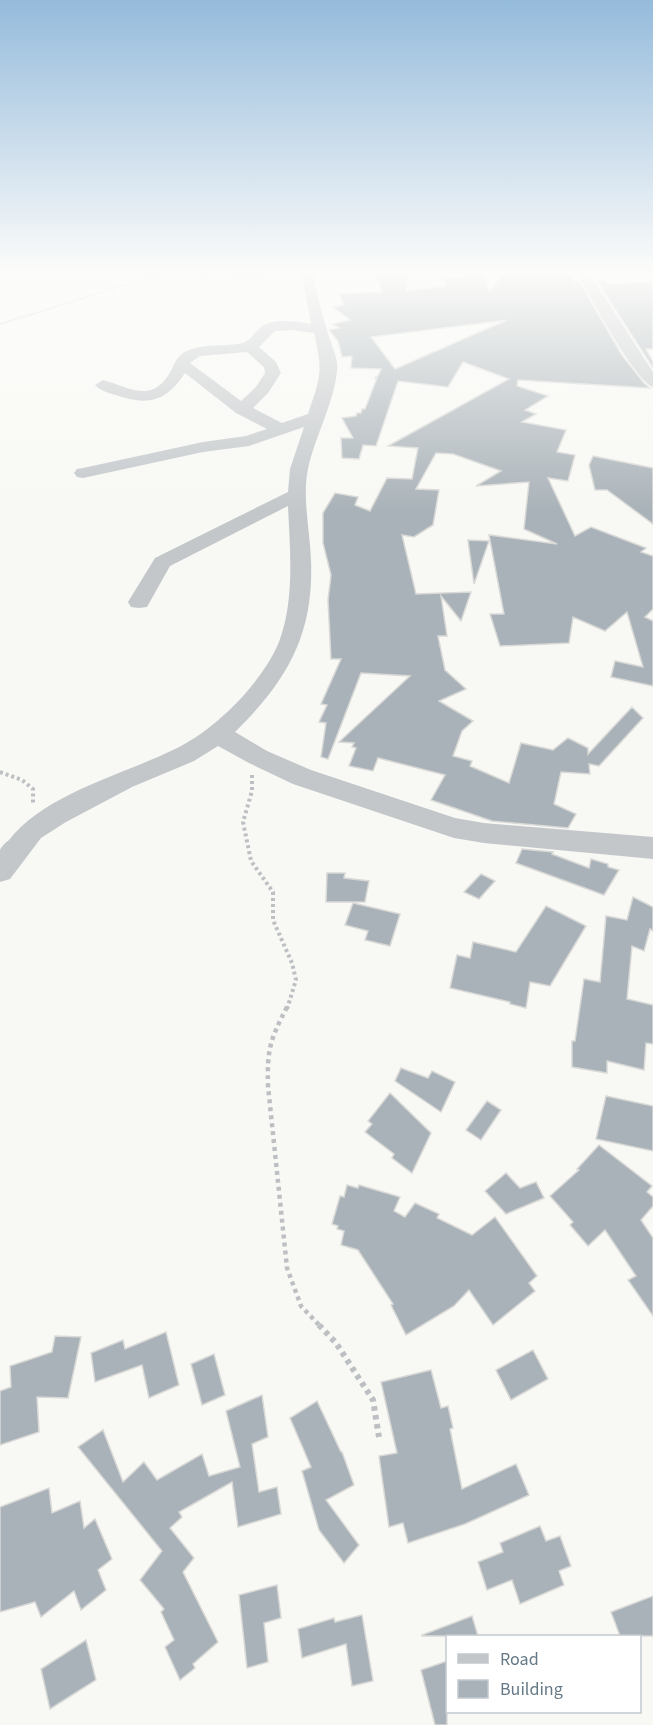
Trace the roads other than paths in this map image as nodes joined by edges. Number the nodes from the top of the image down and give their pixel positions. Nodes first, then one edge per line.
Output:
1 (214, 352) edge
2 (255, 352) edge
3 (326, 352) edge
4 (631, 352) edge
5 (182, 364) junction
6 (653, 382) edge
7 (103, 385) dead end
8 (242, 409) junction
9 (315, 417) junction
10 (277, 432) junction
11 (303, 456) junction
12 (83, 472) dead end
13 (297, 495) junction
14 (139, 602) dead end
15 (218, 734) junction
16 (653, 848) edge
17 (0, 871) edge

1 - 5 street
2 - 8 street
3 - 9 street
4 - 6 street
5 - 7 street
5 - 8 street
8 - 10 street
9 - 10 street
9 - 11 street
10 - 11 street
10 - 12 street
11 - 13 street
13 - 14 street
13 - 15 street
15 - 16 street
15 - 17 street

